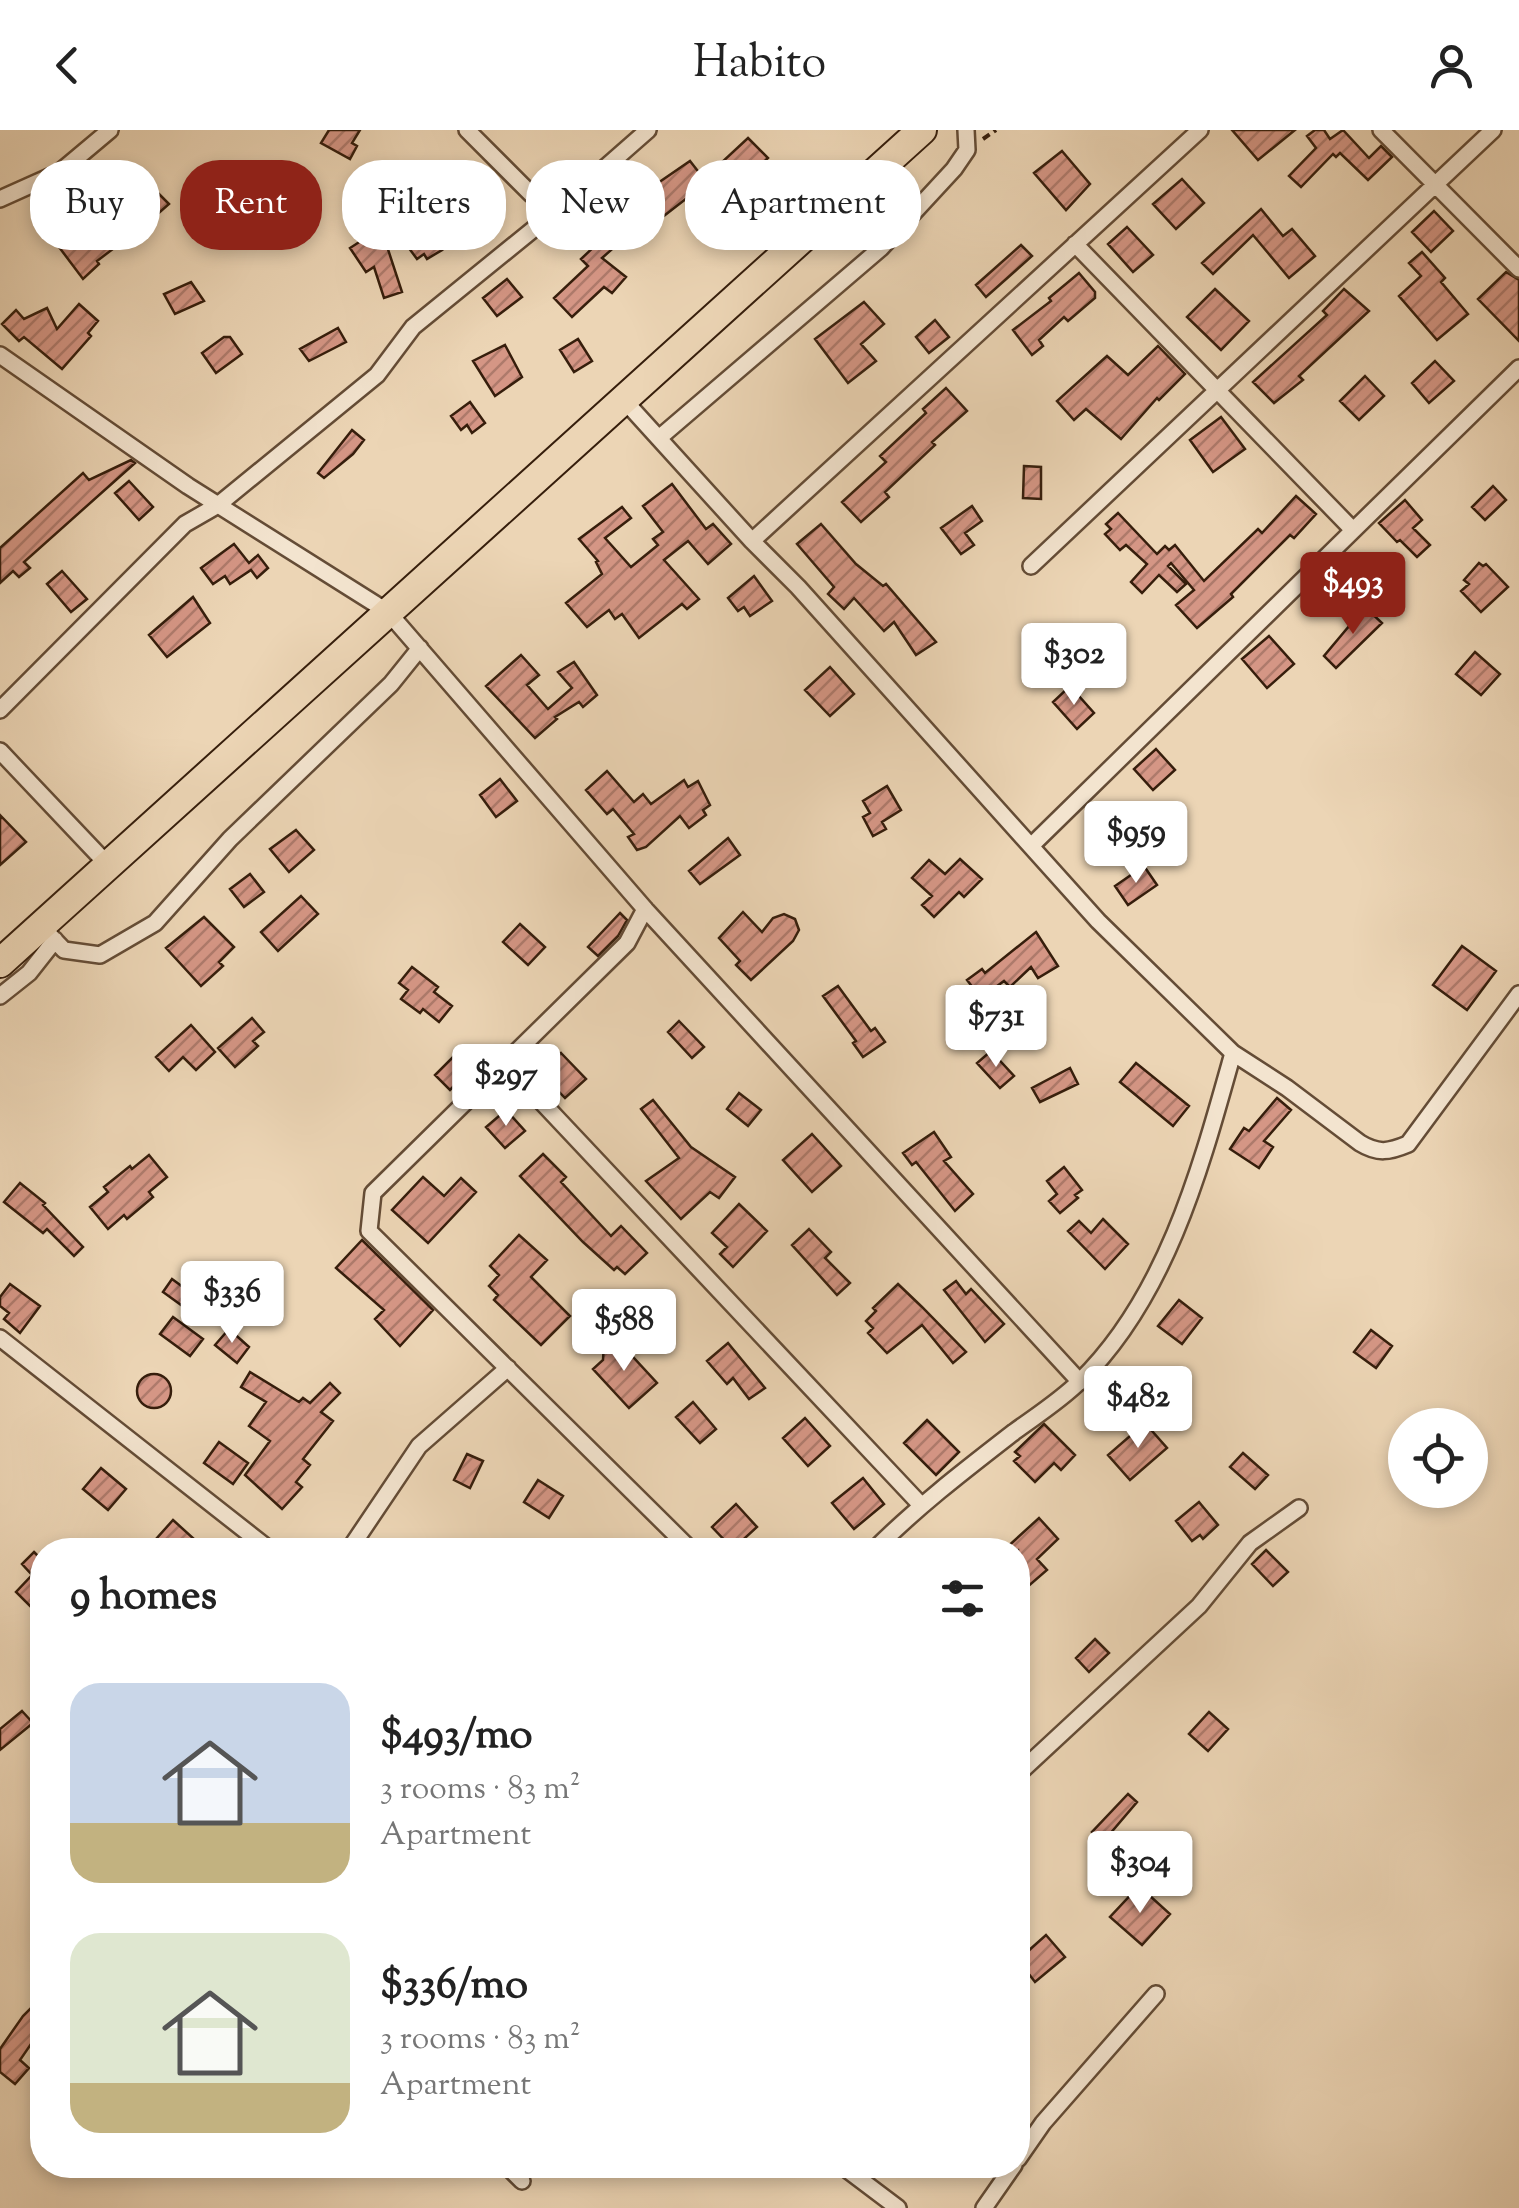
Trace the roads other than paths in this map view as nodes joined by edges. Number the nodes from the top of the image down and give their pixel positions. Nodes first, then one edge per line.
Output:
1 (110, 130) edge
2 (466, 130) edge
3 (648, 130) edge
4 (922, 130) edge
5 (966, 130) edge
6 (1200, 130) edge
7 (1381, 130) edge
8 (1492, 130) edge
9 (614, 160) edge
10 (1437, 186) junction
11 (526, 189) edge
12 (0, 199) edge
13 (526, 235) edge
14 (1075, 244) junction
15 (1519, 269) edge
16 (0, 355) edge
17 (1519, 368) edge
18 (1216, 390) junction
19 (623, 399) junction
20 (659, 438) junction
21 (218, 505) junction
22 (1352, 528) junction
23 (752, 541) junction
24 (1030, 566) dead end
25 (388, 612) junction
26 (420, 648) junction
27 (0, 710) edge
28 (0, 751) edge
29 (1032, 846) junction
30 (108, 865) junction
31 (645, 909) junction
32 (48, 933) junction
33 (0, 963) edge
34 (1519, 994) edge
35 (0, 996) edge
36 (1232, 1053) junction
37 (505, 1063) junction
38 (0, 1338) edge
39 (508, 1368) junction
40 (1080, 1382) junction
41 (920, 1504) junction
42 (1299, 1508) dead end
43 (255, 1538) edge
44 (357, 1538) edge
45 (680, 1538) edge
46 (886, 1538) edge
47 (1030, 1763) edge
48 (1156, 1994) dead end
49 (1030, 2142) edge
50 (519, 2178) edge
51 (858, 2178) edge
52 (1005, 2178) edge
53 (522, 2181) dead end
54 (898, 2208) edge
55 (984, 2208) edge

1 - 12 street
2 - 11 street
3 - 9 street
4 - 19 highway
5 - 20 street
6 - 14 street
7 - 10 street
8 - 10 street
10 - 15 street
10 - 18 street
13 - 21 street
14 - 18 street
14 - 23 street
16 - 21 street
17 - 22 street
18 - 22 street
18 - 24 street
19 - 20 street
19 - 25 highway
20 - 23 street
21 - 25 street
21 - 27 street
22 - 29 street
23 - 29 street
25 - 26 street
25 - 30 highway
26 - 31 street
26 - 32 street
28 - 30 street
29 - 36 street
30 - 32 highway
31 - 37 street
31 - 40 street
32 - 33 highway
32 - 35 street
34 - 36 street
36 - 40 street
37 - 39 street
37 - 41 street
38 - 43 street
39 - 44 street
39 - 45 street
40 - 41 street
41 - 46 street
42 - 47 street
48 - 49 street
50 - 53 street
51 - 54 street
52 - 55 street

